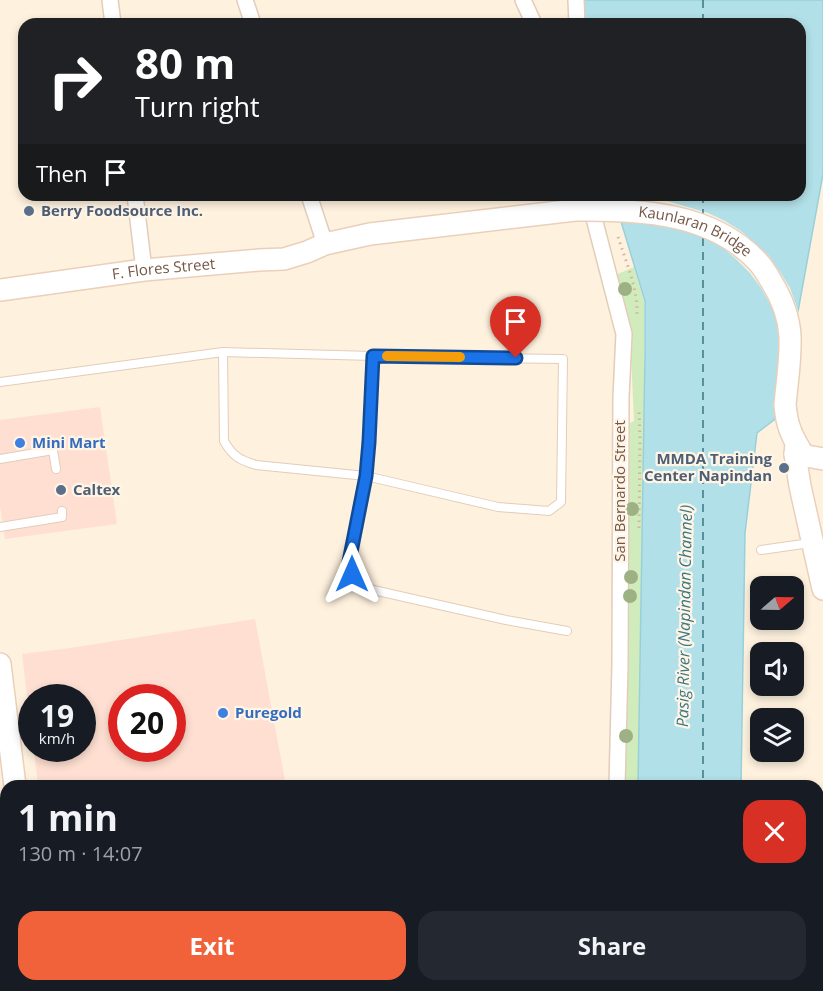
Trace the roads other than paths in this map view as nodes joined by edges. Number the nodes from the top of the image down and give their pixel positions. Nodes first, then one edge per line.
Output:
1 (110, 0) edge
2 (245, 0) edge
3 (522, 0) edge
4 (576, 0) edge
5 (112, 18) edge
6 (251, 18) edge
7 (531, 18) edge
8 (578, 18) edge
9 (136, 201) edge
10 (311, 201) edge
11 (584, 202) edge
12 (325, 244) junction
13 (144, 270) junction
14 (0, 290) edge
15 (223, 352) junction
16 (373, 356) junction
17 (0, 382) edge
18 (806, 453) edge
19 (0, 459) edge
20 (56, 469) dead end
21 (366, 476) junction
22 (62, 511) dead end
23 (823, 522) edge
24 (0, 527) edge
25 (812, 543) junction
26 (761, 550) dead end
27 (823, 589) edge
28 (567, 631) dead end
29 (0, 664) edge
30 (10, 772) edge
31 (618, 780) edge

1 - 5 street
2 - 6 street
3 - 7 street
4 - 8 street
9 - 13 street
10 - 12 street
11 - 12 street, Kaunlaran Bridge
11 - 18 street, Kaunlaran Bridge, bridge
11 - 31 street, San Bernardo Street
12 - 13 street, F. Flores Street
13 - 14 street, F. Flores Street
15 - 16 lane
15 - 17 lane
15 - 21 lane
16 - 21 lane
16 - 21 lane
18 - 23 street
18 - 25 street
19 - 20 lane
21 - 28 lane
22 - 24 lane
25 - 26 lane
25 - 27 street
29 - 30 street

